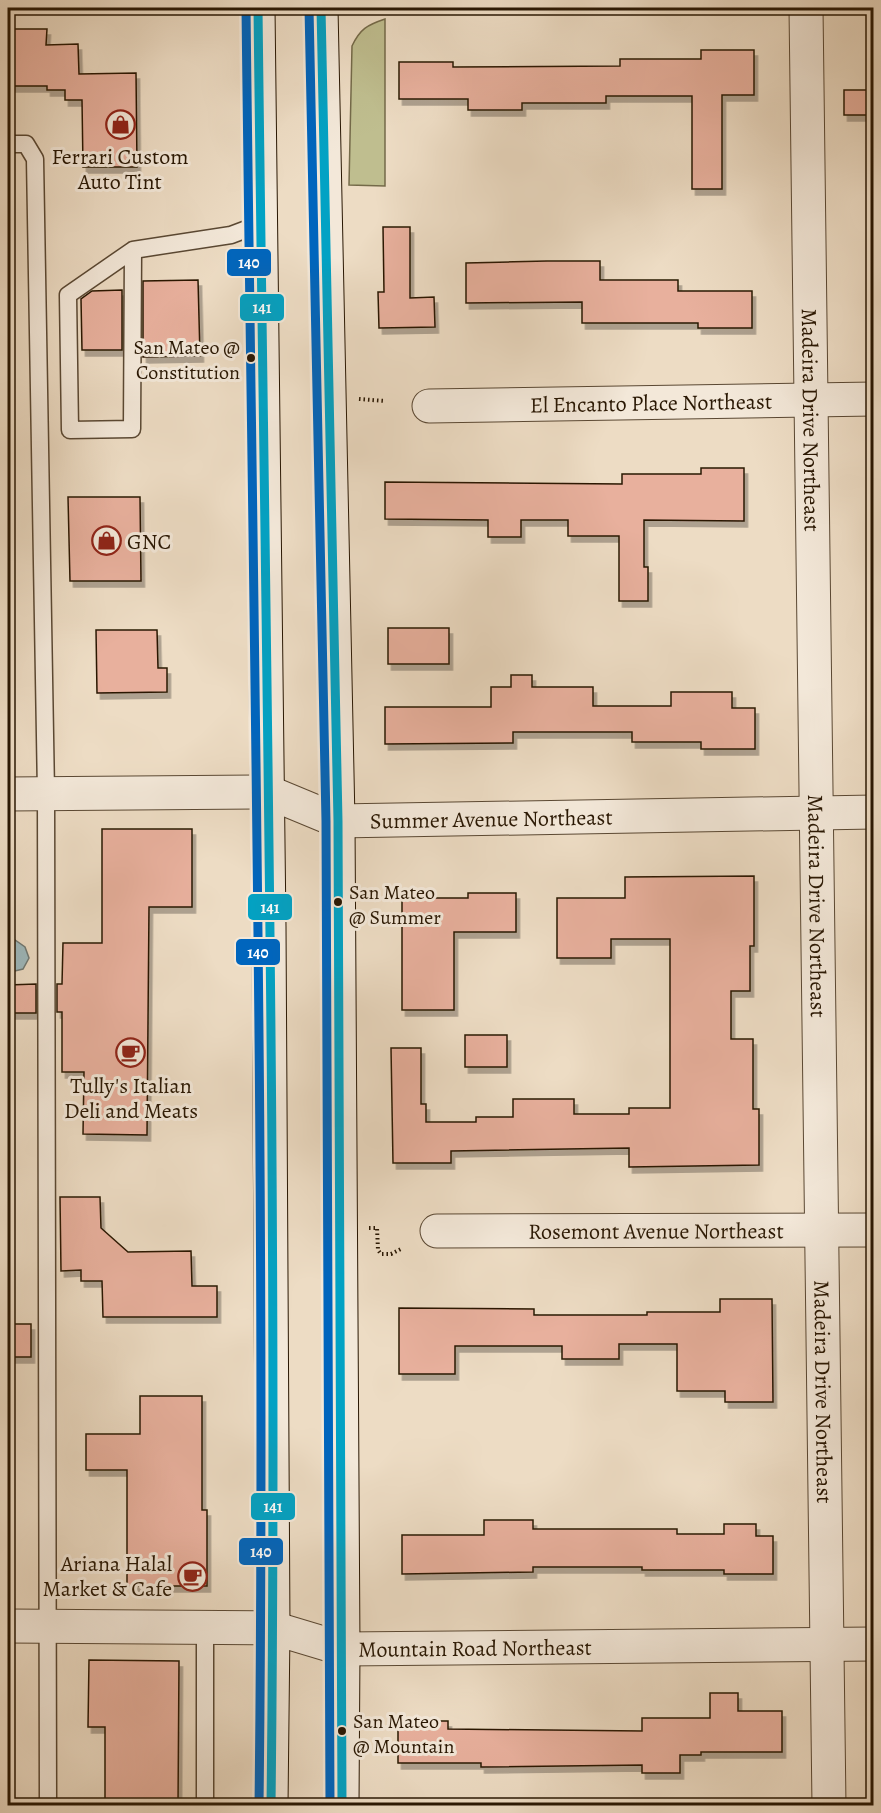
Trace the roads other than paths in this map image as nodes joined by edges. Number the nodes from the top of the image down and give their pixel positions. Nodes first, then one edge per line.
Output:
1 (258, 8) edge
2 (321, 8) edge
3 (806, 8) edge
4 (8, 144) edge
5 (260, 224) junction
6 (133, 250) junction
7 (873, 399) edge
8 (811, 400) junction
9 (429, 406) dead end
10 (268, 792) junction
11 (8, 794) edge
12 (46, 794) junction
13 (873, 812) edge
14 (816, 813) junction
15 (338, 821) junction
16 (873, 1230) edge
17 (437, 1231) dead end
18 (822, 1231) junction
19 (8, 1626) edge
20 (47, 1626) junction
21 (205, 1627) junction
22 (273, 1628) junction
23 (873, 1644) edge
24 (827, 1645) junction
25 (343, 1649) junction
26 (48, 1806) edge
27 (205, 1806) edge
28 (271, 1806) edge
29 (342, 1806) edge
30 (829, 1806) edge

1 - 5 street
2 - 15 street
3 - 8 street, Madeira Drive Northeast
4 - 12 lane
5 - 6 lane
5 - 10 street
6 - 6 lane
7 - 8 street, El Encanto Place Northeast
8 - 9 street, El Encanto Place Northeast
8 - 14 street, Madeira Drive Northeast
10 - 12 street, Summer Avenue Northeast
10 - 15 street, Summer Avenue Northeast
10 - 22 street
11 - 12 street, Summer Avenue Northeast
12 - 20 lane
13 - 14 street, Summer Avenue Northeast
14 - 15 street, Summer Avenue Northeast
14 - 18 street, Madeira Drive Northeast
15 - 25 street
16 - 18 street, Rosemont Avenue Northeast
17 - 18 street, Rosemont Avenue Northeast
18 - 24 street, Madeira Drive Northeast
19 - 20 street, Mountain Road Northeast
20 - 21 street, Mountain Road Northeast
20 - 26 lane
21 - 22 street, Mountain Road Northeast
21 - 27 lane
22 - 25 street, Mountain Road Northeast
22 - 28 street
23 - 24 street, Mountain Road Northeast
24 - 25 street, Mountain Road Northeast
24 - 30 street, Madeira Drive Northeast
25 - 29 street

